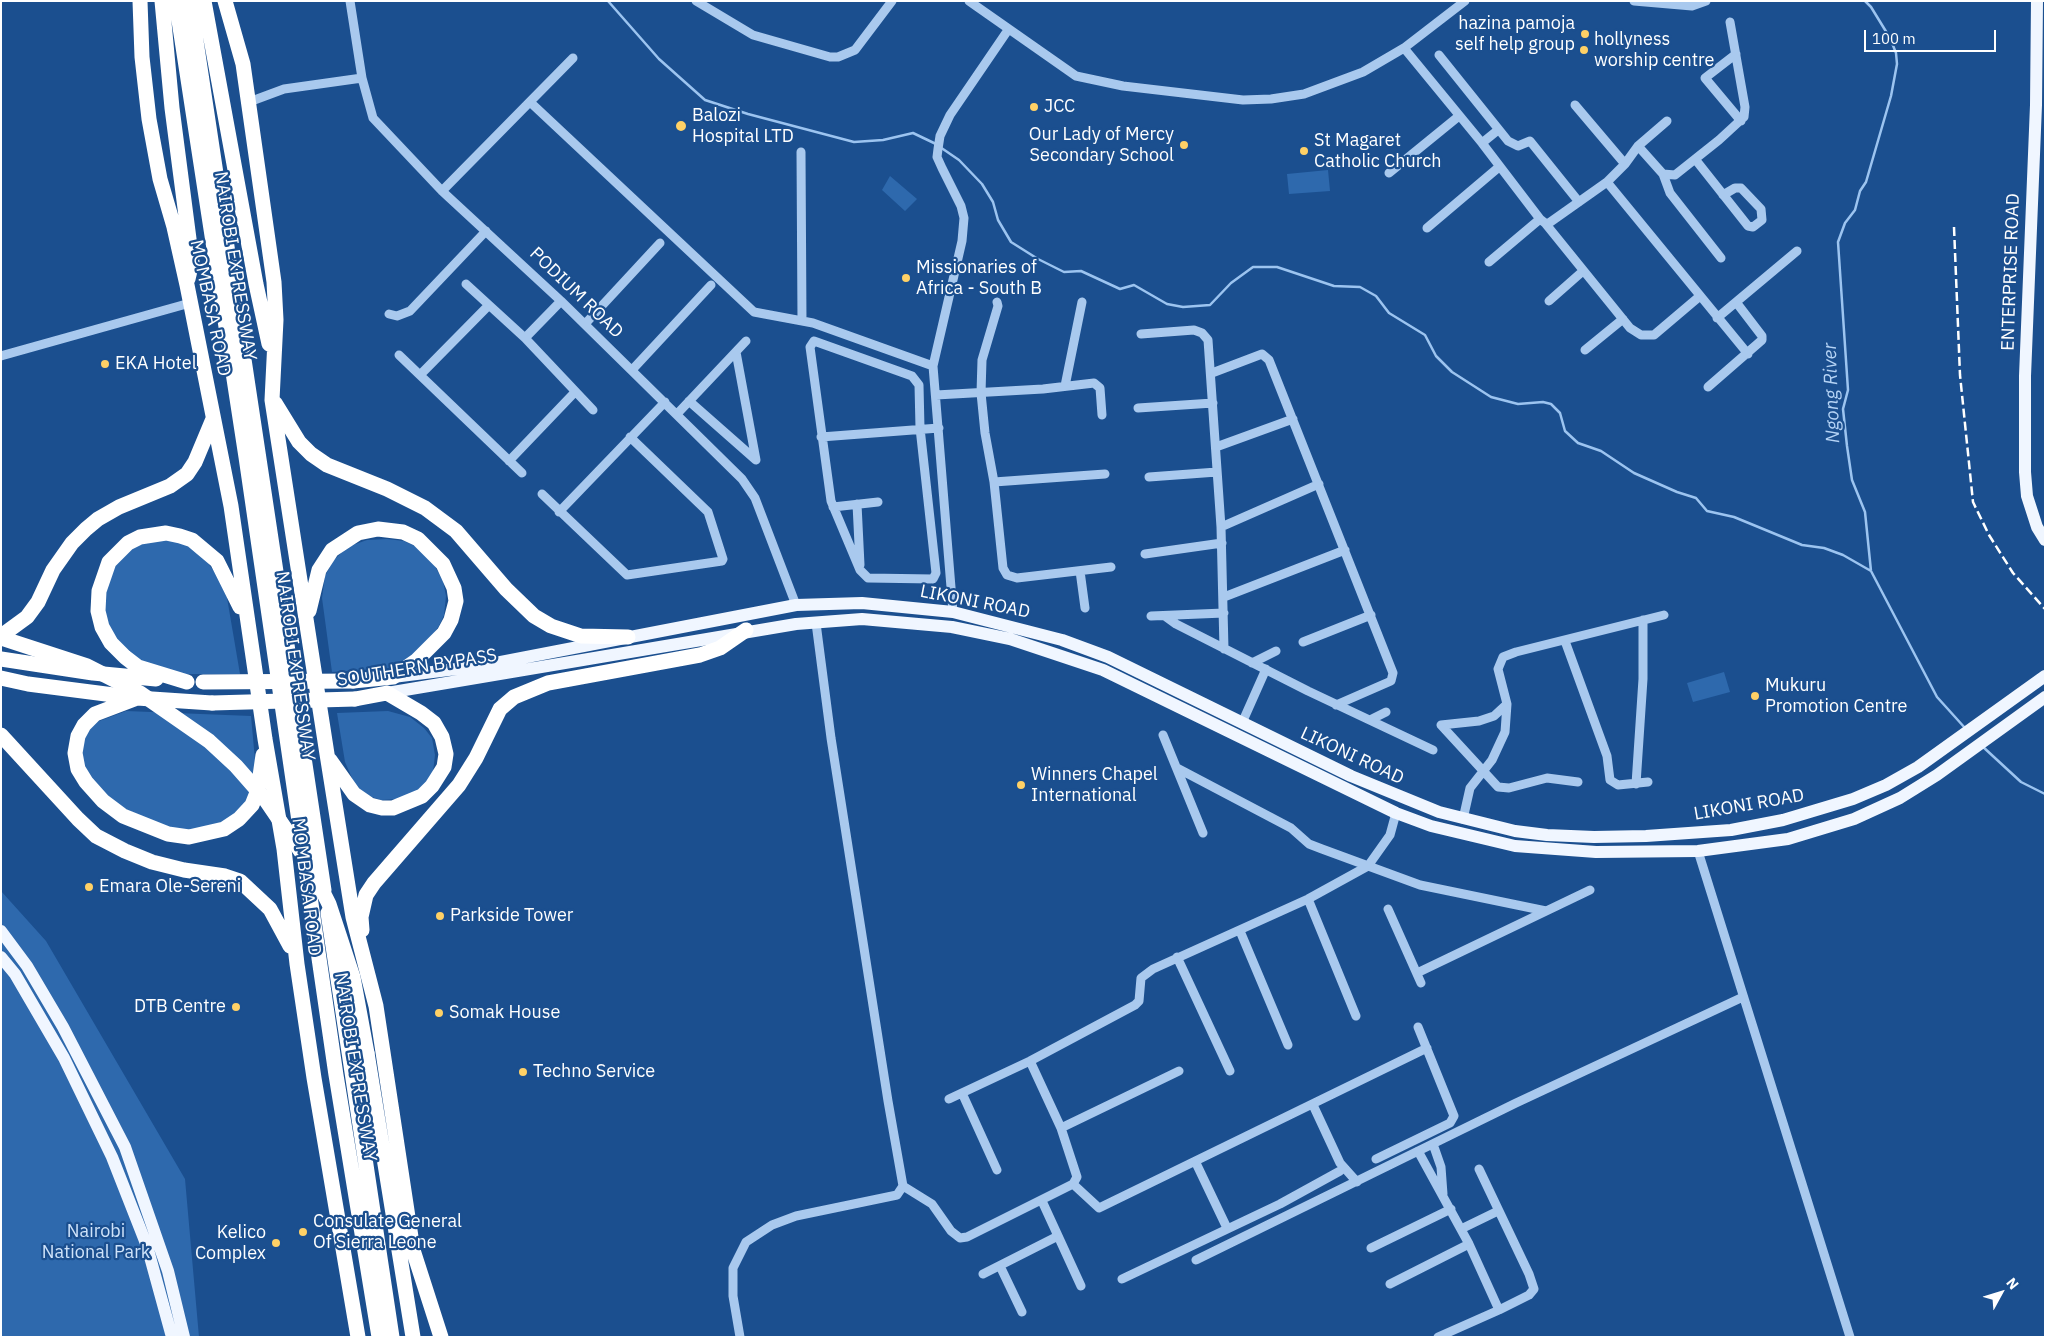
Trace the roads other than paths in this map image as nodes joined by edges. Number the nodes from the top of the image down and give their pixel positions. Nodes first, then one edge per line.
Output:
1 (140, 1) edge
2 (162, 1) edge
3 (176, 1) edge
4 (190, 1) edge
5 (204, 1) edge
6 (225, 1) edge
7 (350, 1) edge
8 (696, 1) edge
9 (892, 1) edge
10 (969, 1) edge
11 (1465, 1) edge
12 (1634, 1) edge
13 (1706, 1) edge
14 (2037, 1) edge
15 (1730, 22) dead end
16 (1008, 30) junction
17 (1404, 48) junction
18 (1736, 54) junction
19 (1439, 55) dead end
20 (573, 58) dead end
21 (362, 78) junction
22 (249, 102) junction
23 (530, 102) junction
24 (1575, 105) dead end
25 (1459, 116) junction
26 (1667, 121) dead end
27 (1741, 121) junction
28 (1498, 130) junction
29 (1482, 143) junction
30 (1638, 146) junction
31 (801, 152) dead end
32 (1695, 160) junction
33 (1624, 164) junction
34 (1500, 167) junction
35 (1389, 173) dead end
36 (1663, 174) junction
37 (1607, 182) junction
38 (442, 191) junction
39 (1723, 195) junction
40 (1579, 202) junction
41 (1542, 221) junction
42 (1427, 228) dead end
43 (486, 230) junction
44 (660, 243) dead end
45 (1797, 251) dead end
46 (1721, 258) dead end
47 (1489, 262) dead end
48 (1584, 271) junction
49 (466, 284) dead end
50 (187, 285) junction
51 (711, 285) dead end
52 (1700, 296) junction
53 (561, 301) junction
54 (1549, 301) dead end
55 (228, 302) junction
56 (997, 302) dead end
57 (1082, 302) dead end
58 (1736, 302) junction
59 (190, 303) junction
60 (488, 306) junction
61 (389, 314) dead end
62 (1717, 318) junction
63 (1623, 319) junction
64 (802, 321) junction
65 (585, 324) junction
66 (1141, 334) dead end
67 (525, 338) junction
68 (746, 341) dead end
69 (1585, 350) dead end
70 (736, 352) junction
71 (1748, 354) junction
72 (399, 355) dead end
73 (1, 356) edge
74 (274, 366) junction
75 (933, 366) junction
76 (632, 370) junction
77 (1212, 373) junction
78 (420, 376) junction
79 (1065, 386) junction
80 (1708, 388) dead end
81 (575, 392) junction
82 (981, 394) junction
83 (936, 395) junction
84 (272, 400) junction
85 (690, 401) junction
86 (665, 402) junction
87 (1213, 403) junction
88 (1138, 408) dead end
89 (592, 410) dead end
90 (677, 414) junction
91 (1102, 415) dead end
92 (214, 418) junction
93 (1293, 419) junction
94 (920, 428) junction
95 (938, 428) junction
96 (821, 437) junction
97 (630, 438) junction
98 (1216, 447) junction
99 (509, 461) junction
100 (1217, 472) junction
101 (522, 473) dead end
102 (1105, 474) dead end
103 (1149, 477) dead end
104 (994, 482) junction
105 (1319, 484) junction
106 (542, 494) dead end
107 (878, 502) dead end
108 (857, 504) junction
109 (833, 507) junction
110 (559, 512) junction
111 (1221, 528) junction
112 (2045, 540) edge
113 (1222, 543) junction
114 (1345, 550) junction
115 (1145, 554) dead end
116 (1111, 567) dead end
117 (860, 570) junction
118 (1080, 571) junction
119 (1224, 597) junction
120 (796, 606) junction
121 (1085, 608) dead end
122 (953, 612) junction
123 (1224, 613) junction
124 (1371, 615) junction
125 (1664, 615) dead end
126 (1151, 616) dead end
127 (1165, 616) junction
128 (1643, 620) junction
129 (247, 622) junction
130 (816, 623) junction
131 (307, 625) junction
132 (952, 627) junction
133 (746, 630) junction
134 (1, 637) edge
135 (628, 637) junction
136 (1565, 641) junction
137 (1303, 642) dead end
138 (1224, 649) junction
139 (1276, 651) dead end
140 (1, 659) edge
141 (1252, 663) junction
142 (1266, 669) junction
143 (2045, 676) edge
144 (393, 677) junction
145 (1, 678) edge
146 (188, 682) junction
147 (387, 693) junction
148 (2045, 697) edge
149 (137, 698) junction
150 (1507, 704) junction
151 (1336, 705) junction
152 (1386, 712) dead end
153 (1370, 720) junction
154 (1242, 723) junction
155 (1, 735) edge
156 (1163, 735) dead end
157 (265, 738) junction
158 (1432, 750) dead end
159 (327, 754) junction
160 (1177, 768) junction
161 (1483, 772) junction
162 (1578, 782) dead end
163 (1648, 782) dead end
164 (1636, 784) junction
165 (1396, 813) junction
166 (1463, 819) junction
167 (1203, 833) dead end
168 (1698, 851) junction
169 (1368, 866) junction
170 (1590, 890) dead end
171 (1308, 899) junction
172 (1388, 908) dead end
173 (1546, 911) junction
174 (1, 931) edge
175 (1240, 931) junction
176 (363, 954) junction
177 (1, 957) edge
178 (1177, 957) junction
179 (297, 964) junction
180 (1417, 973) junction
181 (1421, 983) dead end
182 (1743, 997) junction
183 (1356, 1016) dead end
184 (1418, 1027) dead end
185 (1288, 1045) dead end
186 (1426, 1048) junction
187 (1030, 1061) junction
188 (1230, 1070) dead end
189 (1179, 1071) dead end
190 (962, 1093) junction
191 (949, 1099) dead end
192 (1313, 1105) junction
193 (1061, 1128) junction
194 (1433, 1144) junction
195 (1418, 1151) junction
196 (1376, 1159) dead end
197 (1196, 1163) junction
198 (1340, 1167) junction
199 (1479, 1169) dead end
200 (998, 1170) dead end
201 (1357, 1182) junction
202 (1073, 1184) junction
203 (903, 1186) junction
204 (1346, 1187) junction
205 (1443, 1194) junction
206 (1042, 1200) junction
207 (1451, 1209) junction
208 (1498, 1211) junction
209 (1227, 1228) junction
210 (1461, 1229) junction
211 (1058, 1236) junction
212 (1469, 1244) junction
213 (1371, 1248) dead end
214 (413, 1250) junction
215 (1196, 1260) dead end
216 (1000, 1266) junction
217 (983, 1274) dead end
218 (1122, 1278) dead end
219 (1390, 1284) dead end
220 (1081, 1286) dead end
221 (406, 1298) junction
222 (1499, 1310) junction
223 (1022, 1312) dead end
224 (172, 1337) edge
225 (184, 1337) edge
226 (358, 1337) edge
227 (379, 1337) edge
228 (392, 1337) edge
229 (413, 1337) edge
230 (441, 1337) edge
231 (740, 1337) edge
232 (1438, 1337) edge
233 (1850, 1337) edge

1 - 50 highway, MOMBASA ROAD
2 - 50 highway
3 - 55 highway, NAIROBI EXPRESSWAY
4 - 55 highway, NAIROBI EXPRESSWAY
5 - 74 highway
6 - 22 highway
7 - 21 street, PODIUM ROAD
8 - 9 street
10 - 16 street
11 - 17 street
12 - 13 street
14 - 112 main road, ENTERPRISE ROAD
15 - 18 street
16 - 17 street
16 - 75 street
17 - 25 street
18 - 27 street
18 - 27 street
19 - 28 street
20 - 23 street
21 - 22 street
21 - 38 street, PODIUM ROAD
22 - 74 highway
23 - 38 street
23 - 64 street
24 - 33 street
25 - 29 street
25 - 35 street
26 - 30 street
27 - 32 street
28 - 29 street
28 - 40 street
29 - 34 street
30 - 33 street
30 - 36 street
31 - 64 street
32 - 36 street
32 - 39 street
33 - 37 street
34 - 41 street
34 - 42 street
36 - 46 street
37 - 40 street
37 - 52 street
38 - 43 street, PODIUM ROAD
39 - 39 street
40 - 41 street
41 - 47 street
41 - 48 street
43 - 53 street, PODIUM ROAD
43 - 61 street
44 - 65 street
45 - 58 street
48 - 54 street
48 - 63 street
49 - 60 street
50 - 59 highway, MOMBASA ROAD
51 - 76 street
52 - 62 street
52 - 63 street
53 - 65 street, PODIUM ROAD
53 - 67 street
55 - 227 highway, NAIROBI EXPRESSWAY
55 - 228 highway, NAIROBI EXPRESSWAY
56 - 82 street
57 - 79 street
58 - 62 street
58 - 71 street
59 - 73 street
59 - 92 highway, MOMBASA ROAD
60 - 67 street
60 - 78 street
62 - 71 street
63 - 69 street
64 - 75 street
65 - 76 street, PODIUM ROAD
66 - 77 street
67 - 81 street
68 - 70 street
70 - 85 street
70 - 85 street
71 - 80 street
72 - 78 street
74 - 84 highway
75 - 83 street
76 - 86 street, PODIUM ROAD
77 - 87 street
77 - 93 street
78 - 99 street
79 - 82 street
79 - 91 street
81 - 89 street
81 - 99 street
82 - 83 street
82 - 104 street
83 - 95 street
84 - 131 highway
84 - 135 highway
85 - 90 street
86 - 90 street, PODIUM ROAD
86 - 97 street
87 - 88 street
87 - 98 street
90 - 120 street, PODIUM ROAD
92 - 129 highway, MOMBASA ROAD
92 - 134 highway
93 - 98 street
93 - 105 street
94 - 95 street
94 - 96 street
94 - 96 street
94 - 117 street
95 - 122 street
96 - 109 street
97 - 110 street
97 - 110 street
98 - 100 street
99 - 101 street
100 - 103 street
100 - 111 street
102 - 104 street
104 - 118 street
105 - 111 street
105 - 114 street
106 - 110 street
107 - 108 street
108 - 109 street
108 - 117 street
109 - 117 street
111 - 113 street
113 - 115 street
113 - 119 street
114 - 119 street
114 - 124 street
116 - 118 street
118 - 121 street
119 - 123 street
120 - 122 main road, LIKONI ROAD
120 - 135 main road, LIKONI ROAD
122 - 132 main road
122 - 154 main road, LIKONI ROAD
123 - 127 street
123 - 138 street
124 - 137 street
124 - 151 street
125 - 128 street
126 - 127 street
127 - 138 street
128 - 136 street
128 - 164 street
129 - 146 highway
129 - 157 highway, MOMBASA ROAD
130 - 132 main road, LIKONI ROAD
130 - 133 main road, LIKONI ROAD
130 - 203 street
131 - 144 highway
131 - 159 highway
132 - 165 main road, LIKONI ROAD
133 - 147 main road, SOUTHERN BYPASS
133 - 176 highway
134 - 221 highway, bridge
135 - 144 main road, SOUTHERN BYPASS
136 - 150 street
136 - 164 street
138 - 141 street
139 - 141 street
140 - 146 highway, SOUTHERN BYPASS
141 - 142 street
142 - 151 street
142 - 154 street
143 - 166 main road, LIKONI ROAD
144 - 146 highway, SOUTHERN BYPASS, bridge
145 - 149 highway, SOUTHERN BYPASS
147 - 149 highway, SOUTHERN BYPASS, bridge
147 - 159 highway
148 - 168 main road, LIKONI ROAD
149 - 157 highway
150 - 161 street
150 - 161 street
151 - 153 street
152 - 153 street
153 - 158 street
154 - 166 main road, LIKONI ROAD
155 - 179 highway
156 - 160 street
157 - 179 highway, MOMBASA ROAD
159 - 176 highway
160 - 167 street
160 - 169 street
161 - 162 street
161 - 166 street
163 - 164 street
165 - 168 main road, LIKONI ROAD
165 - 169 street
168 - 182 street
169 - 171 street
169 - 173 street
170 - 173 street
171 - 175 street
171 - 183 street
172 - 180 street
173 - 180 street
174 - 225 main road
175 - 178 street
175 - 185 street
176 - 214 highway
177 - 224 main road
178 - 187 street
178 - 188 street
179 - 226 highway, MOMBASA ROAD
180 - 181 street
182 - 194 street
182 - 233 street
184 - 186 street
186 - 192 street
186 - 196 street
187 - 190 street
187 - 193 street
189 - 193 street
190 - 191 street
190 - 200 street
192 - 197 street
192 - 198 street
193 - 202 street
194 - 195 street
194 - 205 street
195 - 201 street
195 - 205 street
197 - 202 street
197 - 209 street
198 - 201 street
198 - 204 street
198 - 209 street
199 - 208 street
201 - 204 street
202 - 206 street
203 - 206 street
203 - 231 street
204 - 215 street
205 - 207 street
206 - 211 street
207 - 210 street
207 - 213 street
208 - 210 street
208 - 222 street
209 - 218 street
210 - 212 street
211 - 216 street
211 - 220 street
212 - 219 street
212 - 222 street
214 - 221 highway
214 - 230 highway
216 - 217 street
216 - 223 street
221 - 229 highway
222 - 232 street

